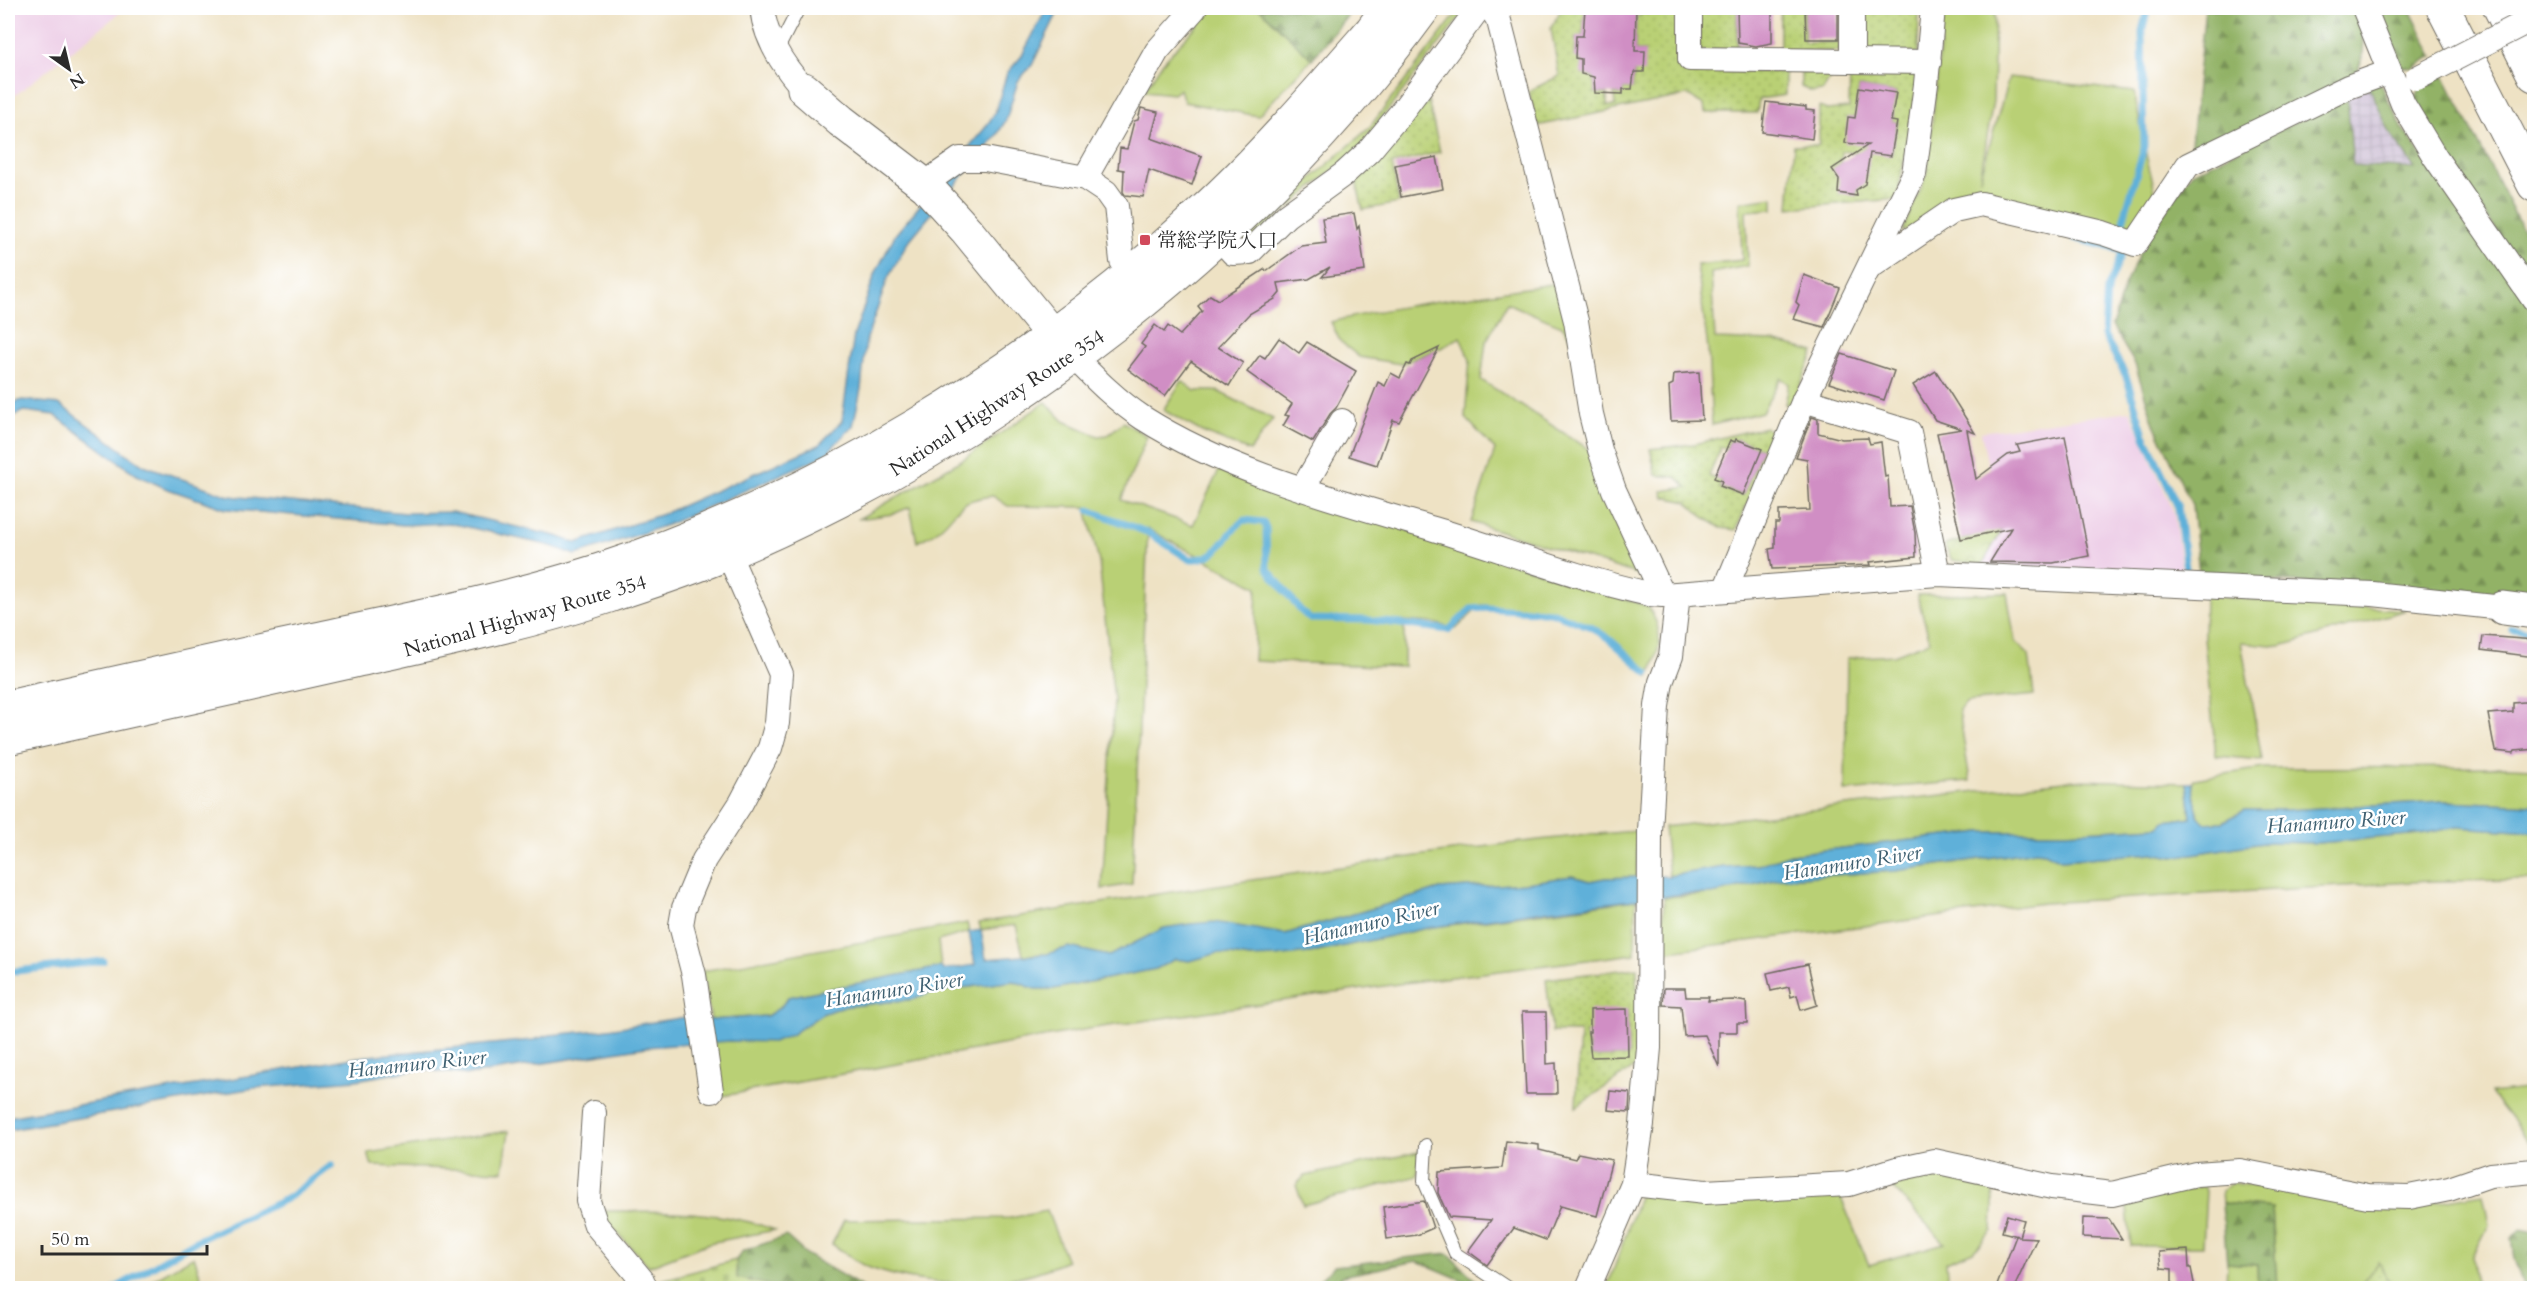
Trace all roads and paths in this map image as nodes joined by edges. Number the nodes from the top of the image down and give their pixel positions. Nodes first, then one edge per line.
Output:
1 (762, 8) edge
2 (799, 8) edge
3 (1195, 8) edge
4 (1388, 8) edge
5 (1424, 8) edge
6 (1479, 8) edge
7 (1491, 8) edge
8 (1690, 8) edge
9 (1852, 8) edge
10 (1933, 8) edge
11 (2364, 8) edge
12 (2443, 8) edge
13 (2499, 8) edge
14 (2535, 18) edge
15 (776, 52) junction
16 (1852, 61) junction
17 (1929, 62) junction
18 (2535, 75) edge
19 (2401, 79) junction
20 (804, 89) joint
21 (1085, 178) junction
22 (926, 186) junction
23 (2535, 186) edge
24 (1208, 226) junction
25 (1870, 267) junction
26 (1138, 287) junction
27 (2535, 300) edge
28 (1062, 345) junction
29 (1804, 400) junction
30 (1342, 421) dead end
31 (1303, 488) junction
32 (723, 539) junction
33 (1938, 574) junction
34 (1725, 590) junction
35 (1670, 595) junction
36 (2519, 610) edge
37 (8, 707) edge
38 (8, 738) edge
39 (711, 1092) dead end
40 (594, 1113) dead end
41 (1426, 1145) dead end
42 (2535, 1171) edge
43 (1634, 1184) junction
44 (645, 1288) edge
45 (1508, 1288) edge
46 (1588, 1288) edge

1 - 15 street
2 - 15 lane
3 - 21 street
4 - 24 main road, National Highway Route 354
5 - 24 main road, National Highway Route 354
6 - 24 street
7 - 35 street
8 - 16 street
9 - 16 street
10 - 17 street
11 - 19 street
12 - 23 main road
13 - 18 main road
14 - 19 street, bridge
15 - 20 street
16 - 17 street
17 - 25 street
19 - 25 street
19 - 27 street
20 - 22 main road
21 - 22 street
21 - 26 street
22 - 28 main road
24 - 26 main road, National Highway Route 354
25 - 29 street
26 - 28 main road, National Highway Route 354
28 - 31 street
28 - 32 main road, National Highway Route 354
29 - 33 street
29 - 34 street
30 - 31 street
31 - 35 street
32 - 37 main road, National Highway Route 354
32 - 38 main road, National Highway Route 354
32 - 39 street
33 - 34 street
33 - 36 street
34 - 35 street
35 - 43 street
40 - 44 street
41 - 45 lane
42 - 43 street
43 - 46 street

